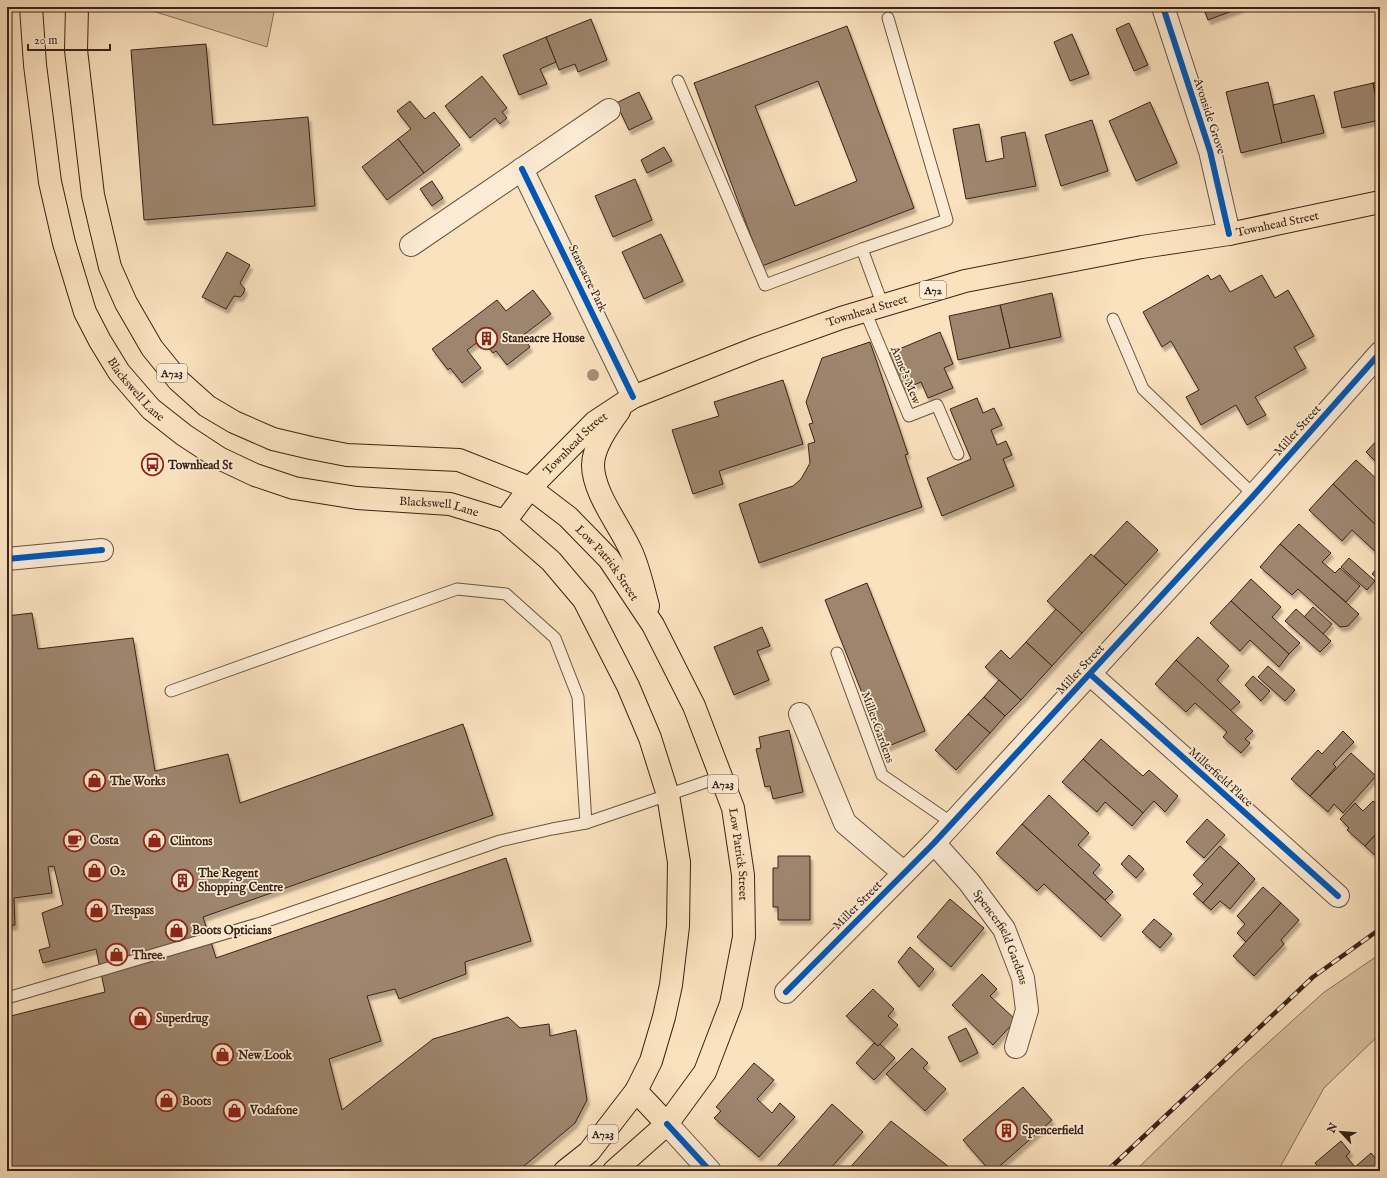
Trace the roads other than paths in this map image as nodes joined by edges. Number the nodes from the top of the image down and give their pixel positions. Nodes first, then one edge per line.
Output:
1 (31, 7) edge
2 (78, 7) edge
3 (1163, 7) edge
4 (888, 18) dead end
5 (678, 81) dead end
6 (609, 110) dead end
7 (522, 169) junction
8 (1380, 202) edge
9 (1229, 234) junction
10 (411, 245) dead end
11 (862, 249) junction
12 (874, 308) junction
13 (1113, 319) dead end
14 (1380, 353) edge
15 (629, 400) junction
16 (958, 454) dead end
17 (530, 488) junction
18 (1254, 495) junction
19 (505, 521) junction
20 (102, 550) dead end
21 (7, 559) edge
22 (654, 628) junction
23 (837, 653) dead end
24 (1090, 674) junction
25 (171, 691) dead end
26 (800, 714) dead end
27 (720, 777) junction
28 (668, 795) junction
29 (586, 823) junction
30 (952, 823) junction
31 (934, 843) junction
32 (904, 873) junction
33 (1338, 896) dead end
34 (786, 992) dead end
35 (7, 998) edge
36 (1016, 1047) dead end
37 (636, 1092) junction
38 (668, 1124) junction
39 (565, 1171) edge
40 (614, 1171) edge
41 (710, 1171) edge

1 - 19 main road, Blackswell Lane / A723
2 - 17 main road, A723
3 - 9 street, Avonside Grove
4 - 11 lane
5 - 11 lane
6 - 7 street
7 - 10 street
7 - 15 street, Staneacre Park
8 - 9 main road, Townhead Street / A72
9 - 12 main road, Townhead Street / A72
11 - 12 lane
12 - 15 main road, Townhead Street / A72
12 - 16 lane, Anne's Mew
13 - 18 lane
14 - 18 street, Miller Street
15 - 17 main road, Townhead Street / A72
15 - 22 main road
17 - 19 main road, Townhead Street / A72
17 - 22 main road, Low Patrick Street / A723
18 - 24 street, Miller Street
19 - 28 main road, A723
20 - 21 street
22 - 27 main road, Low Patrick Street / A723
23 - 30 lane, Miller Gardens
24 - 30 street, Miller Street
24 - 33 street, Millerfield Place
25 - 29 lane
26 - 32 street
27 - 28 lane
27 - 38 main road, Low Patrick Street / A723
28 - 29 lane
28 - 37 main road, A723
29 - 35 lane
30 - 31 street, Miller Street
31 - 32 street, Miller Street
31 - 36 street, Spencerfield Gardens
32 - 34 street, Miller Street
37 - 38 main road
37 - 39 main road, A723
38 - 40 main road, A723
38 - 41 street

